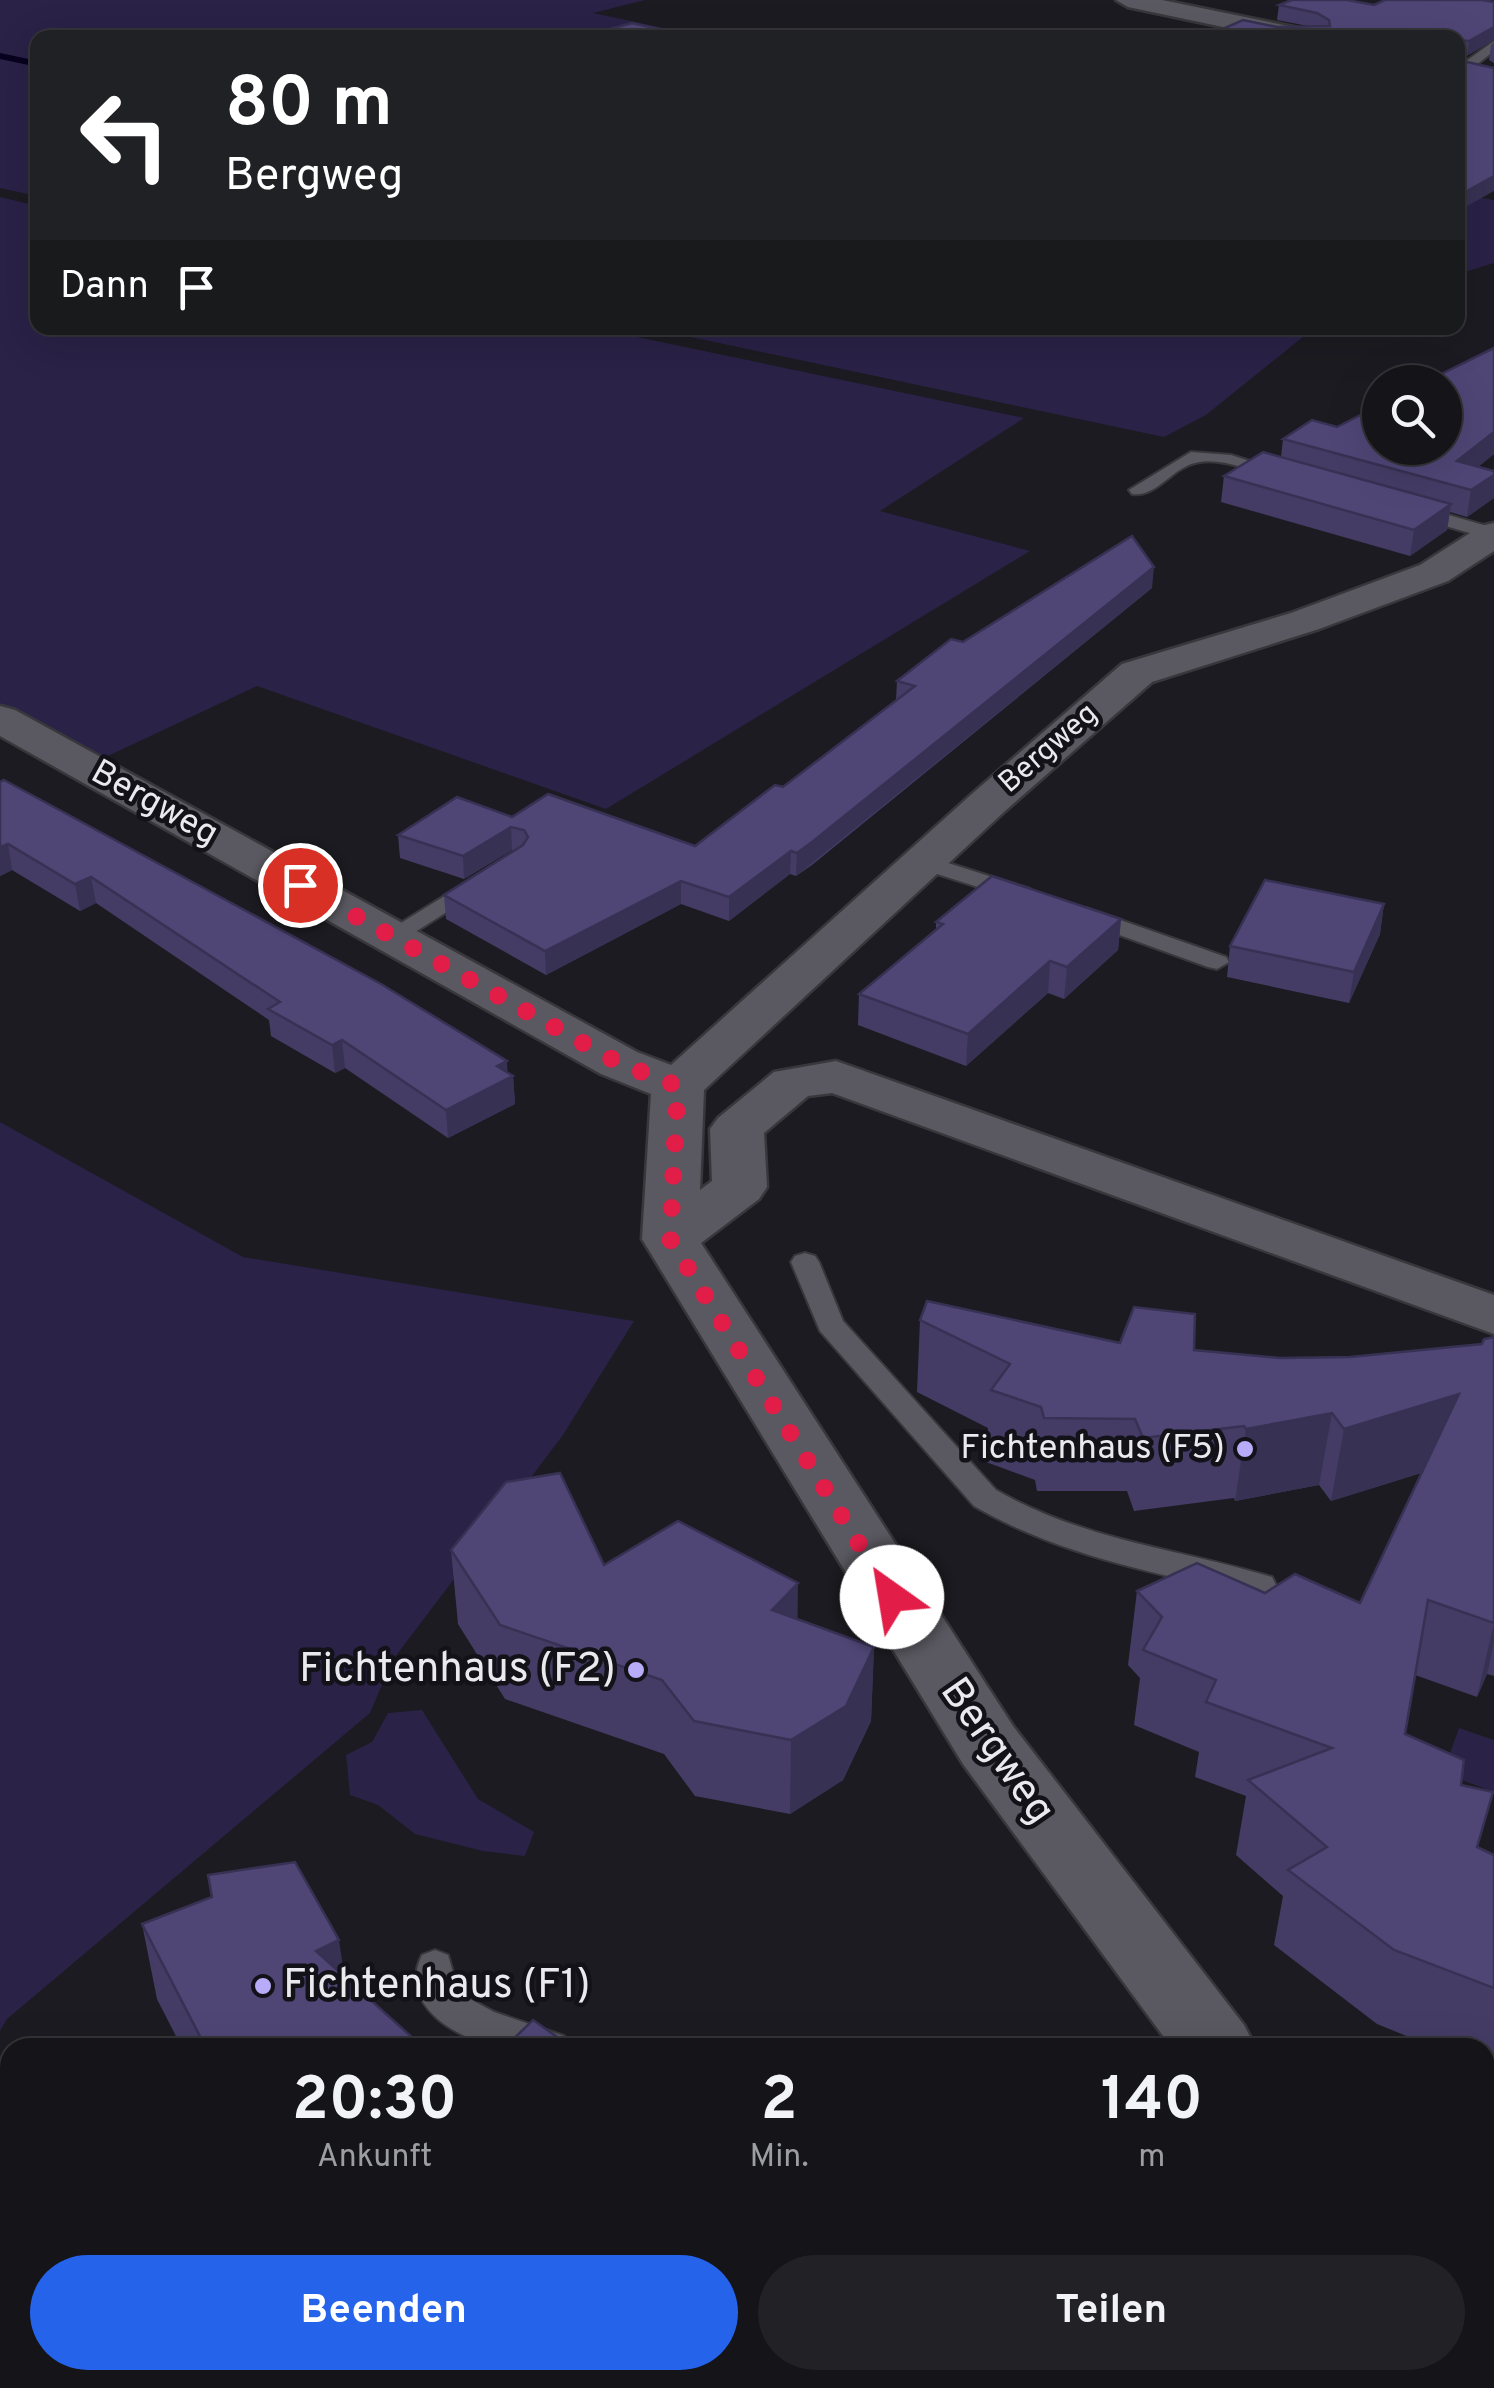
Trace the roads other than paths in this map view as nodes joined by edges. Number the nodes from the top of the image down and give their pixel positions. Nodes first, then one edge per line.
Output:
1 (1128, 0) edge
2 (1273, 30) edge
3 (1494, 45) edge
4 (1465, 64) edge
5 (1465, 67) edge
6 (1494, 73) edge
7 (1306, 481) edge
8 (1138, 490) dead end
9 (1400, 508) edge
10 (1494, 534) edge
11 (0, 719) edge
12 (923, 862) junction
13 (498, 870) edge
14 (392, 936) junction
15 (1216, 962) dead end
16 (678, 1086) junction
17 (670, 1239) junction
18 (805, 1262) dead end
19 (1494, 1314) edge
20 (1260, 1585) dead end
21 (435, 1966) dead end
22 (520, 2038) edge
23 (1208, 2038) edge

1 - 2 street
3 - 4 lane
5 - 6 street
7 - 8 lane
9 - 10 lane
10 - 12 street, Bergweg
11 - 14 street, Bergweg
12 - 15 lane
12 - 16 street, Bergweg
13 - 14 lane
14 - 16 street, Bergweg
16 - 17 street
17 - 19 street
17 - 23 street, Bergweg
18 - 20 lane
21 - 22 lane

